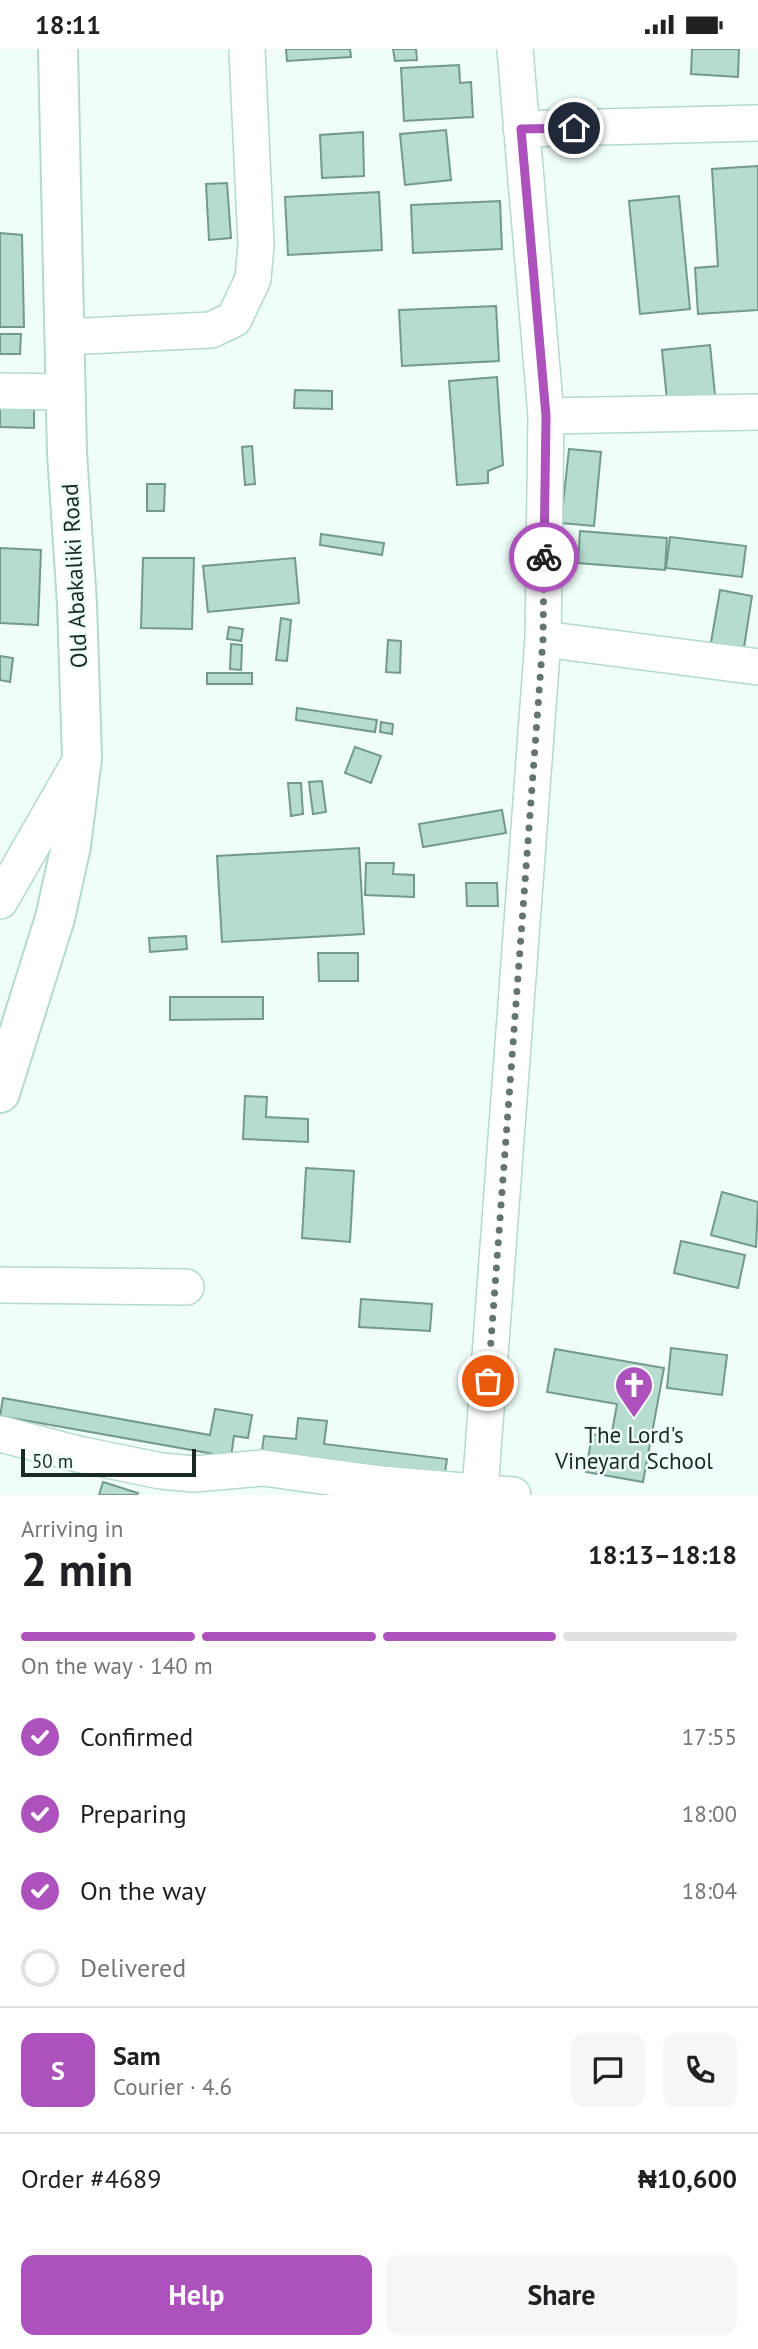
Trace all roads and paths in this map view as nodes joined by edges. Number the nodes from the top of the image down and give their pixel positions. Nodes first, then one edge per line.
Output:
1 (58, 49) edge
2 (247, 49) edge
3 (515, 49) edge
4 (758, 124) edge
5 (521, 129) junction
6 (64, 337) junction
7 (0, 391) edge
8 (66, 392) junction
9 (758, 412) edge
10 (546, 416) junction
11 (543, 639) junction
12 (758, 667) edge
13 (82, 758) junction
14 (0, 901) edge
15 (0, 1093) edge
16 (0, 1285) edge
17 (186, 1287) dead end
18 (0, 1434) edge
19 (193, 1485) edge
20 (496, 1493) edge

1 - 6 main road, Old Abakaliki Road
2 - 6 street
3 - 5 street
4 - 5 street
5 - 10 street
6 - 8 main road, Old Abakaliki Road
7 - 8 street
8 - 13 main road, Old Abakaliki Road
9 - 10 street
10 - 11 street
11 - 12 street
11 - 20 street
13 - 14 street
13 - 15 main road, Old Abakaliki Road
16 - 17 street
18 - 19 street
19 - 20 street

